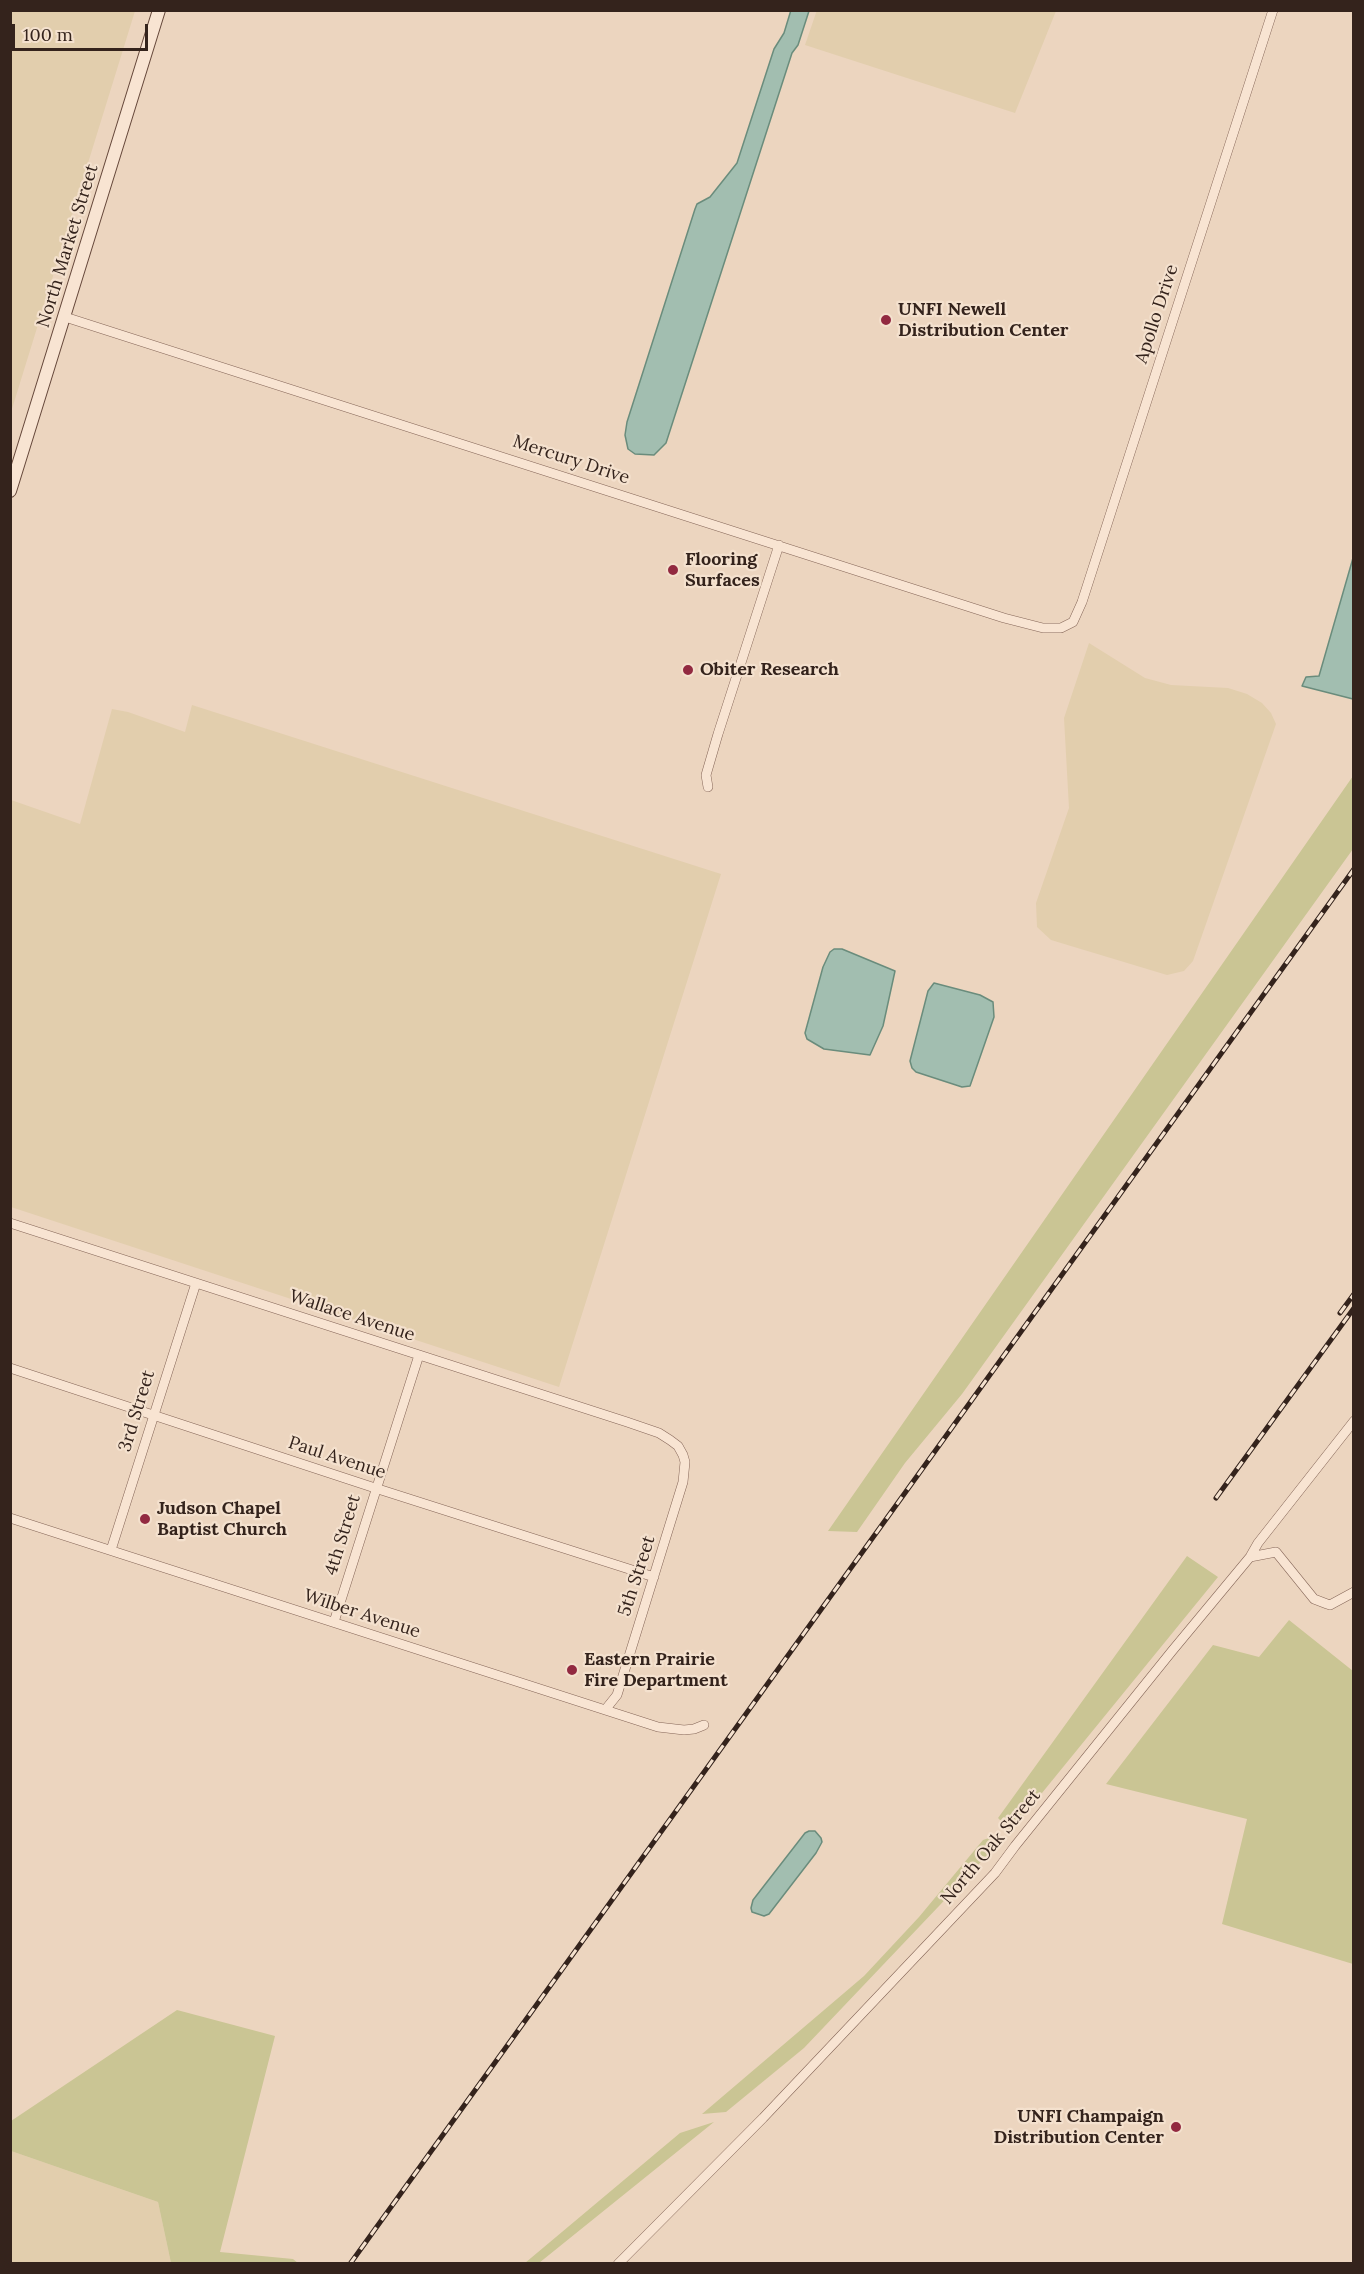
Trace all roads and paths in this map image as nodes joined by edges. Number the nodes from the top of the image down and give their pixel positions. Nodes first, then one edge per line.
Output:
1 (159, 10) edge
2 (1273, 10) edge
3 (65, 317) junction
4 (10, 491) edge
5 (779, 544) junction
6 (1068, 626) joint
7 (708, 787) dead end
8 (10, 1223) edge
9 (196, 1283) junction
10 (419, 1355) junction
11 (10, 1368) edge
12 (153, 1415) junction
13 (1353, 1422) edge
14 (680, 1449) joint
15 (375, 1488) junction
16 (10, 1518) edge
17 (111, 1550) junction
18 (1250, 1557) junction
19 (654, 1577) junction
20 (1353, 1592) edge
21 (334, 1622) junction
22 (605, 1710) junction
23 (704, 1725) dead end
24 (618, 2264) edge

1 - 3 main road, North Market Street
2 - 6 street, Apollo Drive
3 - 4 main road, North Market Street
3 - 5 street, Mercury Drive
5 - 6 street, Mercury Drive
5 - 7 street
8 - 9 street, Wallace Avenue
9 - 10 street, Wallace Avenue
9 - 12 street, 3rd Street
10 - 14 street, Wallace Avenue
10 - 15 street, 4th Street
11 - 12 street, Paul Avenue
12 - 15 street, Paul Avenue
12 - 17 street, 3rd Street
13 - 18 street, North Oak Street
14 - 19 street, 5th Street
15 - 19 street, Paul Avenue
15 - 21 street, 4th Street
16 - 17 street, Wilber Avenue
17 - 21 street, Wilber Avenue
18 - 20 street
18 - 24 street, North Oak Street
19 - 22 street, 5th Street
21 - 22 street, Wilber Avenue
22 - 23 street, Wilber Avenue

